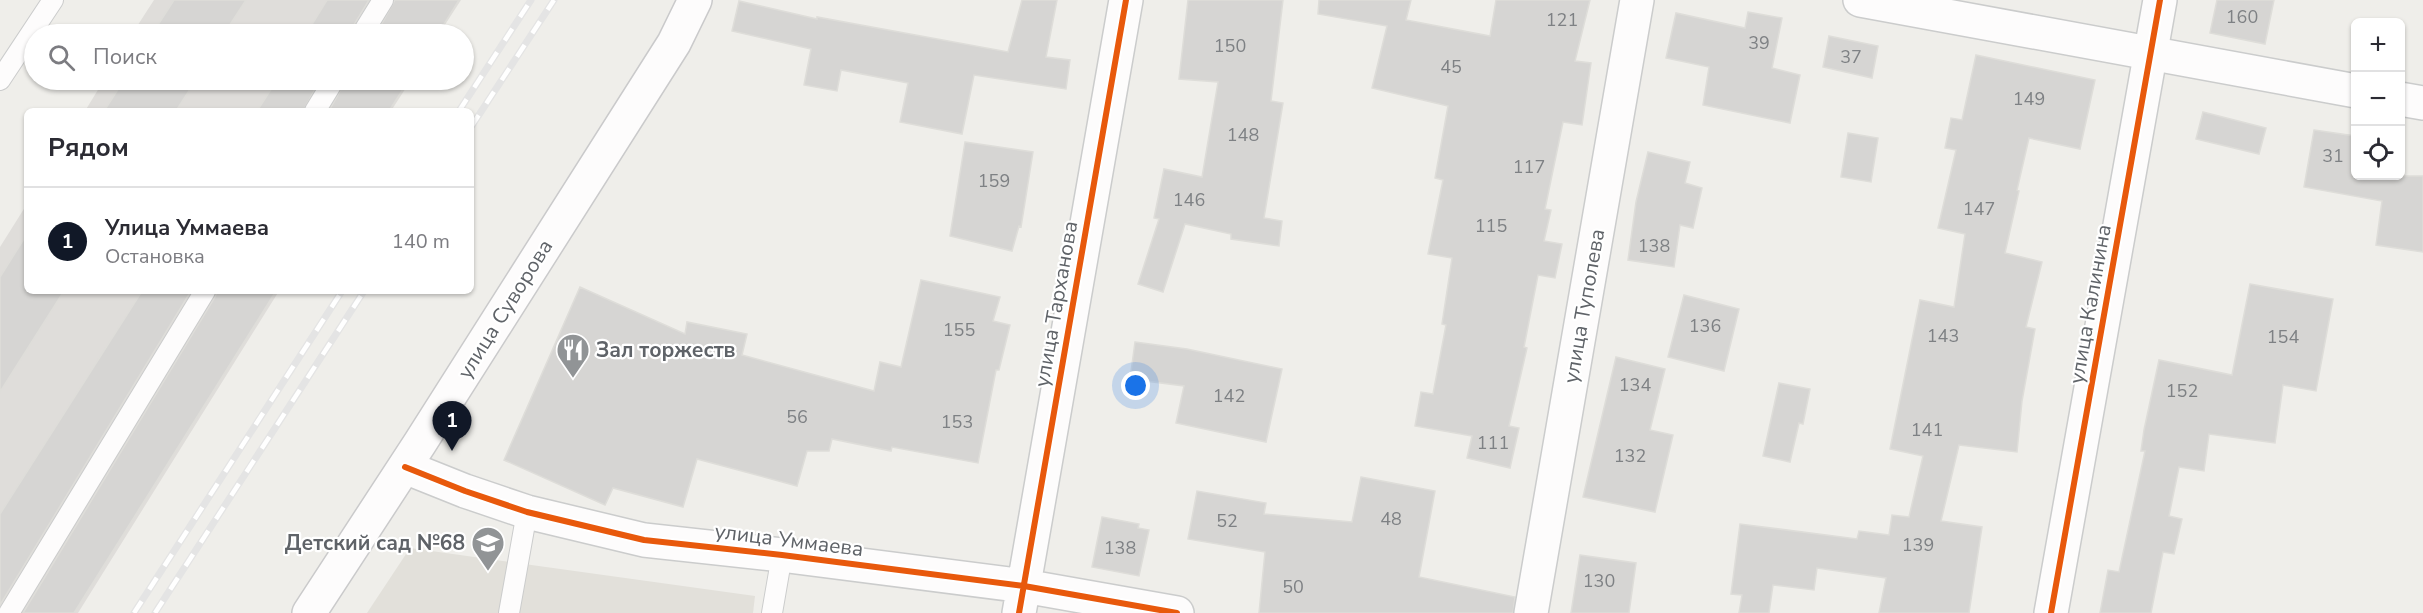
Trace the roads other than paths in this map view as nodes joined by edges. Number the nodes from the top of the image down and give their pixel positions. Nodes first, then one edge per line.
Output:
1 (53, 0) edge
2 (383, 0) edge
3 (694, 0) edge
4 (1126, 0) edge
5 (1637, 0) edge
6 (1860, 0) edge
7 (2160, 0) edge
8 (37, 24) edge
9 (368, 24) edge
10 (24, 44) edge
11 (2152, 52) junction
12 (0, 80) edge
13 (328, 90) edge
14 (2351, 90) edge
15 (2405, 100) edge
16 (2423, 103) edge
17 (317, 108) edge
18 (203, 294) edge
19 (405, 466) junction
20 (527, 512) junction
21 (782, 555) junction
22 (1021, 600) edge
23 (9, 613) edge
24 (309, 613) edge
25 (509, 613) edge
26 (772, 613) edge
27 (1177, 613) edge
28 (1531, 613) edge
29 (2051, 613) edge

1 - 8 lane
2 - 9 lane
3 - 19 street, улица Суворова
4 - 22 street, улица Тарханова
5 - 28 street, улица Туполева
6 - 11 street
7 - 11 street, улица Калинина
10 - 12 lane
11 - 14 street
11 - 29 street, улица Калинина
13 - 17 lane
15 - 16 street
18 - 23 lane
19 - 20 street, улица Уммаева
19 - 24 street, улица Суворова
20 - 21 street, улица Уммаева
20 - 25 lane
21 - 22 street, улица Уммаева
21 - 26 lane
22 - 27 street, улица Уммаева

